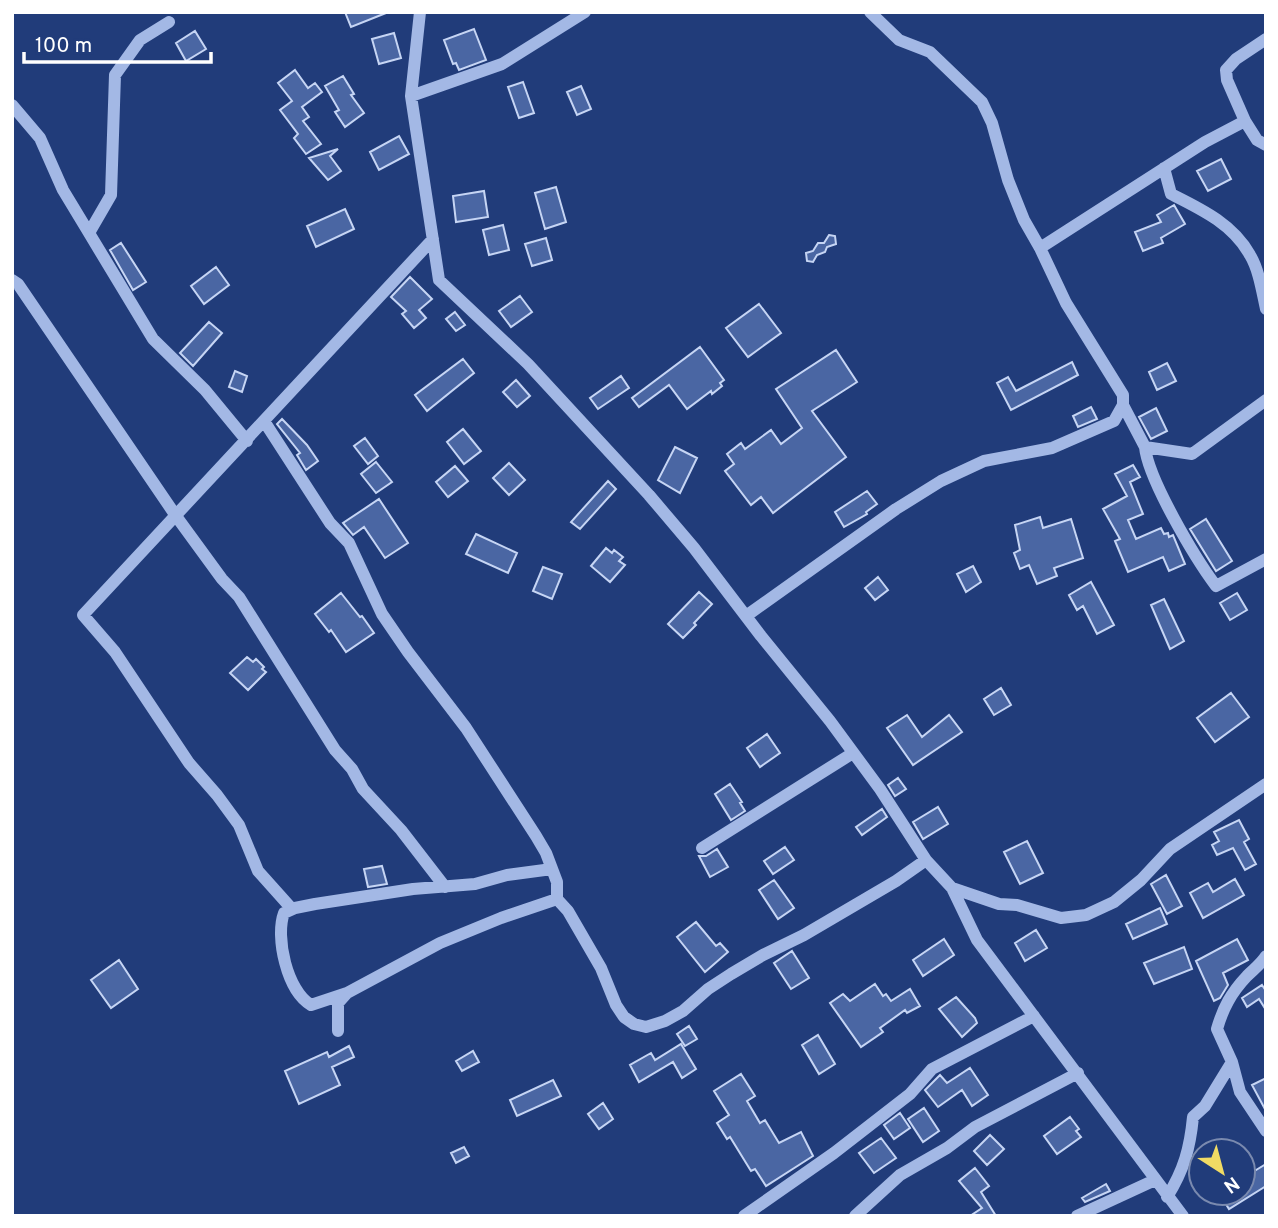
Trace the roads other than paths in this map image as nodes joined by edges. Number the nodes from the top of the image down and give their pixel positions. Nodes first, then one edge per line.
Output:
1 (419, 12) edge
2 (585, 12) edge
3 (870, 12) edge
4 (169, 22) dead end
5 (1266, 39) edge
6 (411, 96) junction
7 (12, 105) edge
8 (1245, 121) junction
9 (1266, 145) edge
10 (1164, 168) junction
11 (89, 233) junction
12 (433, 239) junction
13 (1040, 248) junction
14 (12, 279) edge
15 (1266, 309) edge
16 (1266, 400) edge
17 (1123, 405) junction
18 (264, 421) junction
19 (247, 441) junction
20 (1145, 447) junction
21 (176, 516) junction
22 (1266, 559) edge
23 (746, 616) junction
24 (853, 753) junction
25 (1266, 784) edge
26 (702, 848) dead end
27 (926, 860) junction
28 (552, 869) junction
29 (445, 887) junction
30 (952, 888) junction
31 (557, 899) junction
32 (292, 909) junction
33 (1264, 963) edge
34 (347, 993) junction
35 (1034, 1016) junction
36 (338, 1031) dead end
37 (1232, 1062) junction
38 (1078, 1073) junction
39 (1266, 1131) edge
40 (1155, 1180) junction
41 (1167, 1197) junction
42 (744, 1216) edge
43 (855, 1216) edge
44 (1077, 1216) edge
45 (1183, 1216) edge

1 - 6 street
2 - 6 street
3 - 13 street
4 - 11 street
5 - 8 street
6 - 12 street
7 - 11 street
8 - 9 street
8 - 10 street
10 - 13 street
10 - 15 street
11 - 19 street
12 - 18 street
12 - 23 street
13 - 17 street
14 - 21 street
16 - 20 street
17 - 20 street
17 - 23 street
18 - 19 street
18 - 28 street
19 - 21 street
20 - 22 street
21 - 29 street
21 - 32 street
23 - 24 street
24 - 26 street
24 - 27 street
25 - 30 street
27 - 30 street
27 - 31 street
28 - 29 street
28 - 31 street
29 - 32 street
30 - 35 street
31 - 34 street
32 - 34 street
33 - 37 street
34 - 36 street
35 - 38 street
35 - 42 street
37 - 39 street
37 - 41 street
38 - 40 street
38 - 43 street
40 - 41 street
40 - 44 street
41 - 45 street

